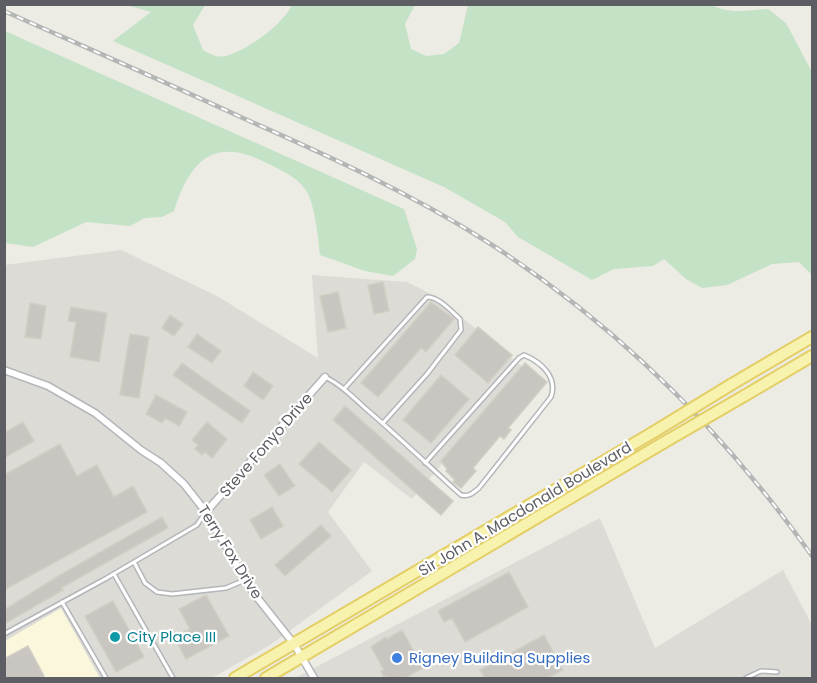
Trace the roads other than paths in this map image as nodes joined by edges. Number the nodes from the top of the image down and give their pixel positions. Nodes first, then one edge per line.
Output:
1 (813, 337) edge
2 (813, 356) edge
3 (4, 370) edge
4 (325, 377) joint
5 (344, 390) junction
6 (383, 423) junction
7 (425, 463) junction
8 (206, 512) junction
9 (134, 562) junction
10 (114, 574) junction
11 (245, 579) junction
12 (62, 602) junction
13 (4, 634) edge
14 (294, 644) junction
15 (302, 658) junction
16 (777, 672) dead end
17 (106, 678) edge
18 (173, 678) edge
19 (236, 678) edge
20 (266, 678) edge
21 (314, 678) edge
22 (746, 678) edge

1 - 14 main road, Sir John A. Macdonald Boulevard, bridge
2 - 15 main road, Sir John A. Macdonald Boulevard, bridge
3 - 8 street, Terry Fox Drive
4 - 5 lane
4 - 8 street, Steve Fonyo Drive
5 - 6 lane
5 - 6 lane
6 - 7 lane
7 - 7 lane
8 - 9 lane
8 - 11 street, Terry Fox Drive
9 - 10 lane
9 - 11 lane
10 - 12 lane
10 - 18 lane
11 - 14 street, Terry Fox Drive
12 - 13 lane
12 - 17 lane
14 - 15 street, Terry Fox Drive
14 - 19 main road, Sir John A. Macdonald Boulevard
15 - 20 main road, Sir John A. Macdonald Boulevard
15 - 21 street, Terry Fox Drive
16 - 22 lane

